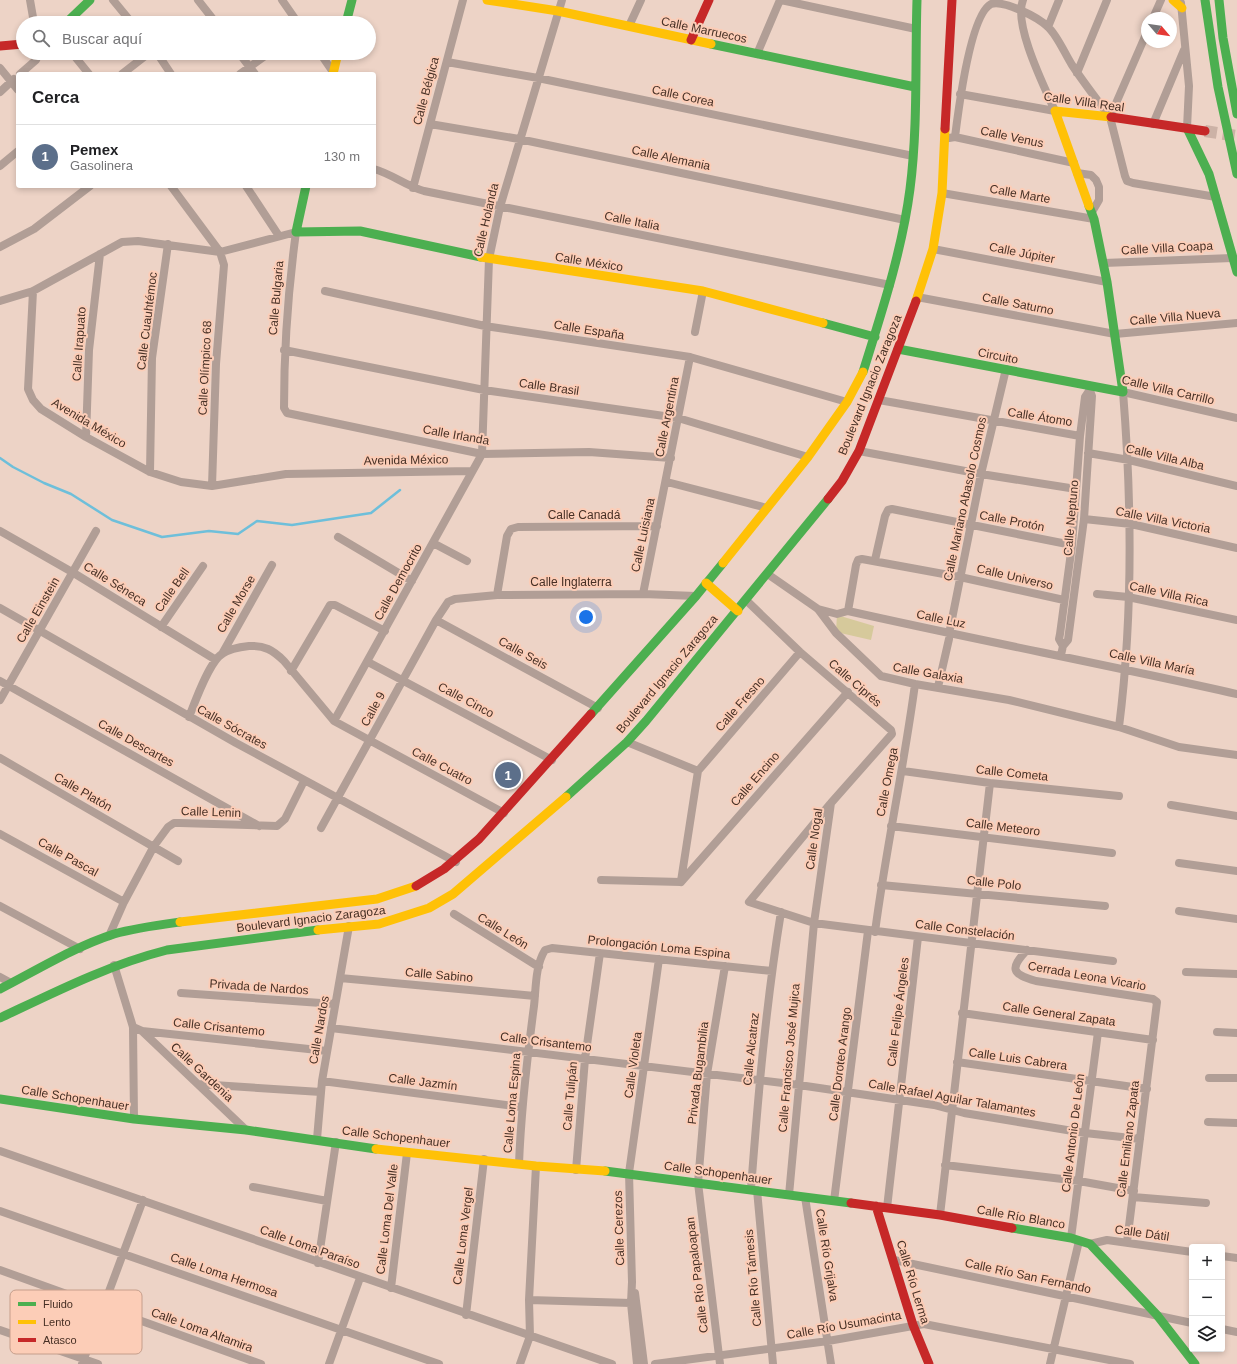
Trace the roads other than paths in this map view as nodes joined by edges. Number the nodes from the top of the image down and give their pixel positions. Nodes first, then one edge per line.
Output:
1 (30, 0) edge
2 (90, 0) edge
3 (113, 0) edge
4 (198, 0) edge
5 (282, 0) edge
6 (352, 0) edge
7 (463, 0) edge
8 (487, 0) edge
9 (562, 0) edge
10 (641, 0) edge
11 (708, 0) edge
12 (781, 0) edge
13 (917, 0) edge
14 (952, 0) edge
15 (1022, 0) edge
16 (1059, 0) edge
17 (1107, 0) edge
18 (1161, 0) edge
19 (1173, 0) edge
20 (1205, 0) edge
21 (1219, 0) edge
22 (1181, 4) edge
23 (1019, 8) junction
24 (558, 11) junction
25 (1156, 12) edge
26 (33, 16) edge
27 (73, 16) edge
28 (126, 16) edge
29 (211, 16) edge
30 (293, 16) edge
31 (348, 16) edge
32 (629, 26) junction
33 (1048, 27) junction
34 (916, 29) junction
35 (691, 40) junction
36 (16, 45) edge
37 (0, 46) edge
38 (1141, 46) edge
39 (1184, 49) junction
40 (757, 54) junction
41 (36, 60) edge
42 (77, 60) edge
43 (141, 60) edge
44 (162, 60) edge
45 (244, 60) edge
46 (262, 60) edge
47 (325, 60) edge
48 (336, 60) edge
49 (447, 62) junction
50 (0, 68) edge
51 (252, 71) edge
52 (22, 72) edge
53 (86, 72) edge
54 (125, 72) edge
55 (170, 72) edge
56 (332, 72) edge
57 (333, 72) edge
58 (1077, 72) junction
59 (16, 78) edge
60 (538, 78) junction
61 (12, 82) junction
62 (16, 87) edge
63 (915, 87) junction
64 (0, 92) edge
65 (960, 94) junction
66 (1055, 111) junction
67 (1237, 114) edge
68 (1110, 117) junction
69 (430, 124) junction
70 (1153, 124) junction
71 (1187, 128) junction
72 (1205, 131) tunnel mouth
73 (955, 137) junction
74 (519, 138) junction
75 (945, 138) junction
76 (16, 153) edge
77 (913, 156) junction
78 (1074, 162) junction
79 (0, 166) edge
80 (376, 170) edge
81 (1077, 173) junction
82 (1237, 174) edge
83 (86, 188) edge
84 (172, 188) edge
85 (247, 188) edge
86 (306, 188) edge
87 (413, 188) junction
88 (942, 194) junction
89 (1216, 197) junction
90 (500, 207) junction
91 (1093, 215) junction
92 (905, 220) junction
93 (296, 232) junction
94 (280, 236) junction
95 (168, 244) junction
96 (0, 247) edge
97 (932, 249) junction
98 (220, 252) junction
99 (100, 254) junction
100 (1232, 258) junction
101 (489, 259) junction
102 (1104, 263) junction
103 (1237, 272) edge
104 (1107, 282) junction
105 (890, 285) junction
106 (32, 291) junction
107 (325, 291) dead end
108 (703, 291) junction
109 (918, 297) junction
110 (0, 301) edge
111 (1237, 323) edge
112 (485, 326) junction
113 (695, 332) dead end
114 (1115, 334) junction
115 (875, 337) junction
116 (898, 349) junction
117 (284, 350) junction
118 (690, 357) junction
119 (1006, 370) junction
120 (1090, 388) junction
121 (484, 390) junction
122 (1123, 392) junction
123 (879, 400) junction
124 (847, 402) junction
125 (287, 413) joint
126 (678, 418) junction
127 (1237, 418) edge
128 (995, 422) junction
129 (1080, 436) junction
130 (86, 437) junction
131 (859, 451) junction
132 (1088, 453) junction
133 (482, 454) junction
134 (808, 457) junction
135 (671, 458) junction
136 (1129, 460) junction
137 (472, 471) junction
138 (150, 472) junction
139 (981, 474) junction
140 (667, 482) junction
141 (212, 486) junction
142 (1237, 486) edge
143 (1076, 489) junction
144 (767, 508) junction
145 (1084, 518) junction
146 (1131, 524) junction
147 (658, 526) junction
148 (970, 526) junction
149 (0, 531) edge
150 (96, 531) dead end
151 (338, 537) dead end
152 (433, 543) junction
153 (1072, 544) junction
154 (1237, 548) edge
155 (875, 560) junction
156 (467, 561) dead end
157 (272, 565) dead end
158 (203, 566) dead end
159 (72, 572) junction
160 (768, 575) junction
161 (960, 577) junction
162 (412, 581) junction
163 (706, 583) junction
164 (643, 594) junction
165 (1097, 594) dead end
166 (497, 595) junction
167 (696, 596) junction
168 (1128, 597) junction
169 (1064, 600) junction
170 (747, 601) junction
171 (448, 602) joint
172 (0, 608) edge
173 (818, 609) junction
174 (738, 611) junction
175 (848, 611) junction
176 (436, 620) junction
177 (1237, 620) edge
178 (161, 627) junction
179 (40, 630) junction
180 (385, 631) junction
181 (949, 636) junction
182 (1063, 646) junction
183 (800, 652) junction
184 (1061, 655) junction
185 (219, 657) junction
186 (368, 662) junction
187 (1127, 669) junction
188 (291, 671) junction
189 (403, 680) junction
190 (0, 681) edge
191 (915, 684) junction
192 (8, 686) junction
193 (938, 687) junction
194 (848, 692) junction
195 (1237, 694) edge
196 (0, 700) edge
197 (598, 708) junction
198 (189, 717) junction
199 (334, 721) junction
200 (1119, 726) junction
201 (892, 734) joint
202 (369, 741) junction
203 (627, 742) junction
204 (1237, 755) edge
205 (0, 758) edge
206 (552, 760) junction
207 (698, 771) junction
208 (903, 771) junction
209 (304, 780) junction
210 (990, 783) junction
211 (1120, 796) dead end
212 (338, 797) junction
213 (831, 803) junction
214 (1171, 805) dead end
215 (504, 813) junction
216 (1237, 816) edge
217 (259, 826) junction
218 (891, 826) junction
219 (321, 828) dead end
220 (0, 834) edge
221 (983, 836) junction
222 (154, 846) junction
223 (1112, 853) dead end
224 (178, 860) dead end
225 (456, 862) junction
226 (1179, 862) dead end
227 (1237, 871) edge
228 (601, 880) dead end
229 (680, 882) junction
230 (881, 885) junction
231 (976, 893) junction
232 (124, 902) junction
233 (0, 906) edge
234 (1105, 906) dead end
235 (1179, 911) dead end
236 (781, 912) junction
237 (454, 914) dead end
238 (1237, 919) edge
239 (814, 923) junction
240 (349, 926) junction
241 (872, 931) junction
242 (109, 936) junction
243 (918, 937) junction
244 (970, 943) junction
245 (80, 949) junction
246 (545, 950) joint
247 (1026, 950) junction
248 (600, 953) junction
249 (659, 959) junction
250 (1114, 961) dead end
251 (114, 965) junction
252 (725, 966) junction
253 (539, 967) junction
254 (772, 971) junction
255 (1186, 972) dead end
256 (1237, 974) edge
257 (0, 977) edge
258 (340, 978) junction
259 (11, 983) junction
260 (0, 989) edge
261 (181, 993) dead end
262 (535, 996) junction
263 (1157, 1002) joint
264 (335, 1004) junction
265 (962, 1013) junction
266 (0, 1018) edge
267 (133, 1028) junction
268 (331, 1028) junction
269 (142, 1031) junction
270 (1098, 1032) junction
271 (1217, 1032) dead end
272 (1237, 1033) edge
273 (1153, 1040) junction
274 (327, 1051) junction
275 (528, 1052) junction
276 (585, 1059) junction
277 (957, 1062) junction
278 (645, 1066) junction
279 (707, 1074) junction
280 (1209, 1078) dead end
281 (1237, 1078) edge
282 (759, 1080) junction
283 (322, 1081) junction
284 (1092, 1082) junction
285 (198, 1084) junction
286 (799, 1085) junction
287 (1147, 1089) junction
288 (321, 1092) junction
289 (849, 1092) junction
290 (0, 1099) edge
291 (900, 1099) junction
292 (521, 1107) junction
293 (952, 1109) junction
294 (134, 1119) junction
295 (1208, 1122) dead end
296 (1237, 1123) edge
297 (246, 1130) junction
298 (1085, 1133) junction
299 (317, 1139) junction
300 (1140, 1139) junction
301 (336, 1142) junction
302 (0, 1152) edge
303 (407, 1153) junction
304 (484, 1159) junction
305 (519, 1164) junction
306 (945, 1165) junction
307 (536, 1166) junction
308 (576, 1170) junction
309 (629, 1173) junction
310 (1079, 1181) junction
311 (698, 1182) junction
312 (253, 1187) dead end
313 (754, 1190) junction
314 (1133, 1194) junction
315 (789, 1195) junction
316 (805, 1197) junction
317 (142, 1200) junction
318 (327, 1201) junction
319 (834, 1201) junction
320 (1206, 1203) dead end
321 (876, 1206) junction
322 (887, 1208) junction
323 (0, 1211) edge
324 (940, 1215) junction
325 (1075, 1239) junction
326 (1127, 1242) junction
327 (1090, 1244) junction
328 (123, 1252) junction
329 (1189, 1252) edge
330 (1225, 1256) edge
331 (1237, 1258) edge
332 (894, 1260) junction
333 (318, 1263) junction
334 (0, 1270) edge
335 (360, 1278) junction
336 (632, 1282) junction
337 (391, 1288) junction
338 (56, 1290) edge
339 (109, 1290) edge
340 (1066, 1297) junction
341 (529, 1300) junction
342 (631, 1303) junction
343 (466, 1315) junction
344 (1157, 1315) junction
345 (142, 1321) edge
346 (1189, 1322) edge
347 (913, 1325) junction
348 (0, 1330) edge
349 (342, 1330) junction
350 (1225, 1330) edge
351 (1237, 1332) edge
352 (10, 1334) edge
353 (530, 1336) junction
354 (828, 1342) junction
355 (771, 1348) junction
356 (1054, 1348) junction
357 (62, 1354) edge
358 (719, 1355) junction
359 (83, 1362) edge
360 (98, 1364) edge
361 (261, 1364) edge
362 (329, 1364) edge
363 (439, 1364) edge
364 (520, 1364) edge
365 (612, 1364) edge
366 (637, 1364) edge
367 (644, 1364) edge
368 (655, 1364) edge
369 (720, 1364) edge
370 (773, 1364) edge
371 (831, 1364) edge
372 (929, 1364) edge
373 (1050, 1364) edge
374 (1130, 1364) edge
375 (1195, 1364) edge

1 - 26 street
2 - 27 main road
3 - 28 street
4 - 29 street
5 - 30 street
6 - 31 main road
7 - 49 street, Calle Bélgica
8 - 24 main road, Calle Marruecos
9 - 24 street, Calle Holanda
10 - 32 street
11 - 35 main road
12 - 34 street
12 - 40 street
13 - 34 main road, Boulevard Ignacio Zaragoza
14 - 75 main road, Boulevard Ignacio Zaragoza
15 - 23 street
16 - 33 street
17 - 58 street
18 - 25 street
19 - 22 main road
20 - 82 main road
21 - 67 main road
22 - 39 street
23 - 33 street
23 - 65 street
23 - 66 street
24 - 32 main road, Calle Marruecos
24 - 60 street, Calle Holanda
32 - 35 main road, Calle Marruecos
33 - 58 street
34 - 63 main road, Boulevard Ignacio Zaragoza
35 - 40 main road, Calle Marruecos
36 - 37 main road
38 - 68 street
39 - 70 street
39 - 71 street
40 - 63 main road, Calle Marruecos
41 - 52 street
42 - 53 street
43 - 54 street
44 - 55 street
45 - 51 street
46 - 51 street
47 - 56 street
48 - 57 main road
49 - 60 street, Calle Corea
49 - 69 street, Calle Bélgica
50 - 61 street
58 - 68 street
59 - 61 street
60 - 74 street, Calle Holanda
60 - 77 street, Calle Corea
61 - 62 street
61 - 64 street
63 - 77 main road, Boulevard Ignacio Zaragoza
65 - 66 street, Calle Villa Real
65 - 73 street
66 - 68 main road, Calle Villa Real
66 - 78 main road
68 - 70 main road, Calle Villa Real
68 - 89 street
69 - 74 street, Calle Alemania
69 - 87 street, Calle Bélgica
70 - 71 main road, Calle Villa Real
71 - 72 main road, Calle Villa Real
71 - 89 main road
73 - 75 street, Calle Venus
73 - 78 street, Calle Venus
74 - 90 street, Calle Holanda
74 - 92 street, Calle Alemania
75 - 88 main road, Boulevard Ignacio Zaragoza
76 - 79 street
77 - 92 main road, Boulevard Ignacio Zaragoza
78 - 81 main road
80 - 87 street, Calle Italia
81 - 91 main road
81 - 91 street
83 - 96 street
84 - 98 street
85 - 94 street
86 - 93 main road, Calle Bulgaria
87 - 90 street, Calle Italia
88 - 91 street, Calle Marte
88 - 97 main road, Boulevard Ignacio Zaragoza
89 - 100 main road
90 - 101 street, Calle Holanda
90 - 105 street, Calle Italia
91 - 102 main road
92 - 105 main road, Boulevard Ignacio Zaragoza
93 - 94 street
93 - 101 main road, Calle México
93 - 117 street, Calle Bulgaria
94 - 98 street
95 - 98 street
95 - 99 street
95 - 138 street, Calle Cuauhtémoc
97 - 104 street, Calle Júpiter
97 - 109 main road, Boulevard Ignacio Zaragoza
98 - 141 street, Calle Olímpico 68
99 - 106 street
99 - 130 street, Calle Irapuato
100 - 102 street, Calle Villa Coapa
100 - 103 main road
101 - 108 main road, Calle México
101 - 112 street, Calle Holanda
102 - 104 main road
104 - 114 main road
105 - 115 main road, Boulevard Ignacio Zaragoza
106 - 110 street
106 - 130 street, Avenida México
107 - 112 street, Calle España
108 - 113 street
108 - 115 main road, Calle México
109 - 114 street, Calle Saturno
109 - 116 main road, Boulevard Ignacio Zaragoza
111 - 114 street, Calle Villa Nueva
112 - 118 street, Calle España
112 - 121 street, Calle Holanda
114 - 122 main road
115 - 124 main road, Boulevard Ignacio Zaragoza
116 - 119 main road, Circuito
116 - 123 main road, Boulevard Ignacio Zaragoza
117 - 121 street, Calle Brasil
117 - 125 street, Calle Bulgaria
118 - 124 street, Calle España
118 - 126 street, Calle Argentina
119 - 120 main road, Circuito
119 - 128 street, Calle Mariano Abasolo Cosmos
120 - 122 main road, Calle Villa Carrillo
120 - 129 street, Calle Neptuno
120 - 132 street, Calle Neptuno
121 - 126 street, Calle Brasil
121 - 133 street, Calle Holanda
122 - 127 street, Calle Villa Carrillo
122 - 136 street
123 - 128 street, Calle Átomo
123 - 131 main road, Boulevard Ignacio Zaragoza
124 - 134 main road, Boulevard Ignacio Zaragoza
125 - 133 street, Calle Irlanda
126 - 134 street, Calle Brasil
126 - 135 street, Calle Argentina
128 - 129 street, Calle Átomo
128 - 139 street, Calle Mariano Abasolo Cosmos
129 - 143 street, Calle Neptuno
130 - 138 street, Avenida México
131 - 139 street
131 - 160 main road, Boulevard Ignacio Zaragoza
132 - 136 street, Calle Villa Alba
132 - 145 street, Calle Neptuno
133 - 135 street, Calle Irlanda
133 - 137 street, Calle Democrito
134 - 144 main road, Boulevard Ignacio Zaragoza
135 - 140 street, Calle Argentina
136 - 142 street, Calle Villa Alba
136 - 146 street
137 - 141 street, Avenida México
137 - 152 street, Calle Democrito
138 - 141 street, Avenida México
139 - 143 street
139 - 148 street, Calle Mariano Abasolo Cosmos
140 - 144 street
140 - 147 street, Calle Luisiana
143 - 153 street, Calle Neptuno
144 - 163 main road, Boulevard Ignacio Zaragoza
145 - 146 street, Calle Villa Victoria
145 - 182 street, Calle Neptuno
146 - 154 street, Calle Villa Victoria
146 - 168 street
147 - 164 street, Calle Luisiana
147 - 166 street, Calle Canadá
148 - 153 street, Calle Protón
148 - 155 street, Calle Protón
148 - 161 street, Calle Mariano Abasolo Cosmos
149 - 159 street, Calle Séneca
150 - 159 street, Calle Einstein
151 - 162 street
152 - 156 street
152 - 162 street, Calle Democrito
153 - 169 street, Calle Neptuno
155 - 161 street, Calle Universo
155 - 175 street
157 - 185 street, Calle Morse
158 - 178 street, Calle Bell
159 - 178 street, Calle Séneca
159 - 179 street, Calle Einstein
160 - 170 main road, Boulevard Ignacio Zaragoza
160 - 173 street, Calle Galaxia
161 - 169 street, Calle Universo
161 - 181 street, Calle Mariano Abasolo Cosmos
162 - 180 street, Calle Democrito
163 - 167 main road, Boulevard Ignacio Zaragoza
163 - 174 main road
164 - 166 street, Calle Inglaterra
164 - 167 street, Calle Inglaterra
165 - 168 street, Calle Villa Rica
166 - 171 street, Calle Inglaterra
167 - 197 main road, Boulevard Ignacio Zaragoza
168 - 177 street, Calle Villa Rica
168 - 187 street
169 - 182 street, Calle Neptuno
170 - 174 main road, Boulevard Ignacio Zaragoza
170 - 183 street, Calle Ciprés
171 - 176 street, Calle 9
172 - 179 street, Calle Sócrates
173 - 175 street, Calle Luz
173 - 191 street, Calle Galaxia
174 - 203 main road, Boulevard Ignacio Zaragoza
175 - 181 street, Calle Luz
176 - 189 street, Calle 9
176 - 197 street, Calle Seis
178 - 185 street, Calle Séneca
179 - 192 street, Calle Einstein
179 - 198 street, Calle Sócrates
180 - 186 street, Calle Democrito
180 - 188 street
181 - 184 street, Calle Luz
181 - 193 street, Calle Mariano Abasolo Cosmos
182 - 184 street, Calle Neptuno
183 - 194 street, Calle Ciprés
183 - 207 street, Calle Fresno
184 - 187 street, Calle Villa María
185 - 188 street, Calle Cuatro
185 - 198 street, Calle Morse
186 - 189 street, Calle Cinco
186 - 199 street, Calle Democrito
187 - 195 street, Calle Villa María
187 - 200 street
188 - 199 street, Calle Cuatro
189 - 202 street, Calle 9
189 - 206 street, Calle Cinco
190 - 192 street, Calle Descartes
191 - 193 street, Calle Galaxia
191 - 208 street, Calle Omega
192 - 196 street, Calle Einstein
192 - 217 street, Calle Descartes
193 - 200 street, Calle Galaxia
194 - 201 street, Calle Ciprés
194 - 229 street, Calle Encino
197 - 206 main road, Boulevard Ignacio Zaragoza
198 - 209 street, Calle Sócrates
199 - 202 street, Calle Cuatro
200 - 204 street, Calle Galaxia
201 - 213 street, Calle Nogal
202 - 212 street, Calle 9
202 - 215 street, Calle Cuatro
203 - 207 street
203 - 240 main road, Boulevard Ignacio Zaragoza
205 - 222 street, Calle Platón
206 - 215 main road, Boulevard Ignacio Zaragoza
207 - 229 street
208 - 210 street, Calle Cometa
208 - 218 street, Calle Omega
209 - 212 street, Calle Sócrates
209 - 217 street, Calle Lenin
210 - 211 street, Calle Cometa
210 - 221 street
212 - 219 street, Calle 9
212 - 225 street, Calle Sócrates
213 - 236 street, Calle Constelación
213 - 239 street, Calle Nogal
214 - 216 street
215 - 225 main road, Boulevard Ignacio Zaragoza
217 - 222 street, Calle Lenin
218 - 221 street, Calle Meteoro
218 - 230 street, Calle Omega
220 - 232 street, Calle Pascal
221 - 223 street, Calle Meteoro
221 - 231 street
222 - 224 street, Calle Platón
222 - 232 street, Calle Lenin
225 - 242 main road, Boulevard Ignacio Zaragoza
226 - 227 street
228 - 229 street
230 - 231 street, Calle Polo
230 - 241 street, Calle Doroteo Arango
231 - 234 street, Calle Polo
231 - 244 street
232 - 242 street, Calle Lenin
233 - 245 street
235 - 238 street
236 - 239 street, Calle Constelación
236 - 254 street, Calle Alcatraz
237 - 253 street, Calle León
239 - 241 street, Calle Constelación
239 - 286 street, Calle Francisco José Mujica
240 - 251 main road, Boulevard Ignacio Zaragoza
240 - 258 street, Calle Nardos
241 - 243 street, Calle Constelación
241 - 289 street, Calle Doroteo Arango
242 - 245 main road, Boulevard Ignacio Zaragoza
243 - 244 street, Calle Constelación
243 - 291 street, Calle Felipe Ángeles
244 - 247 street, Calle Constelación
244 - 265 street
245 - 259 main road, Boulevard Ignacio Zaragoza
246 - 248 street, Prolongación Loma Espina
246 - 253 street, Calle Loma Espina
247 - 250 street, Calle Constelación
247 - 263 street, Cerrada Leona Vicario
248 - 249 street, Prolongación Loma Espina
248 - 276 street, Calle Tulipán
249 - 252 street, Prolongación Loma Espina
249 - 278 street, Calle Violeta
251 - 266 main road, Boulevard Ignacio Zaragoza
251 - 267 street
252 - 254 street, Prolongación Loma Espina
252 - 279 street, Privada Bugambilia
253 - 262 street, Calle Loma Espina
254 - 282 street, Calle Alcatraz
255 - 256 street
257 - 259 street
258 - 262 street, Calle Sabino
258 - 264 street, Calle Nardos
259 - 260 main road, Boulevard Ignacio Zaragoza
261 - 264 street, Privada de Nardos
262 - 275 street, Calle Loma Espina
263 - 273 street, Calle Emiliano Zapata
264 - 268 street, Calle Nardos
265 - 270 street, Calle General Zapata
265 - 277 street
267 - 269 street, Calle Crisantemo
267 - 294 street
268 - 274 street, Calle Nardos
268 - 275 street, Calle Crisantemo
269 - 274 street, Calle Crisantemo
269 - 285 street, Calle Gardenia
270 - 273 street, Calle General Zapata
270 - 284 street, Calle Antonio De León
271 - 272 street
273 - 287 street, Calle Emiliano Zapata
274 - 283 street, Calle Nardos
275 - 276 street, Calle Crisantemo
275 - 292 street, Calle Loma Espina
276 - 278 street, Calle Crisantemo
276 - 308 street, Calle Tulipán
277 - 284 street, Calle Luis Cabrera
277 - 293 street
278 - 279 street, Calle Crisantemo
278 - 309 street, Calle Violeta
279 - 282 street, Calle Crisantemo
279 - 311 street, Privada Bugambilia
280 - 281 street
282 - 286 street, Calle Rafael Aguilar Talamantes
282 - 313 street, Calle Alcatraz
283 - 288 street, Calle Nardos
283 - 292 street, Calle Jazmín
284 - 287 street, Calle Luis Cabrera
284 - 298 street, Calle Antonio De León
285 - 288 street
285 - 297 street, Calle Gardenia
286 - 289 street, Calle Rafael Aguilar Talamantes
286 - 315 street, Calle Francisco José Mujica
287 - 300 street, Calle Emiliano Zapata
288 - 299 street, Calle Nardos
289 - 291 street, Calle Rafael Aguilar Talamantes
289 - 319 street, Calle Doroteo Arango
290 - 294 main road, Calle Schopenhauer
291 - 293 street, Calle Rafael Aguilar Talamantes
291 - 322 street, Calle Felipe Ángeles
292 - 305 street, Calle Loma Espina
293 - 298 street, Calle Rafael Aguilar Talamantes
293 - 306 street
294 - 297 main road, Calle Schopenhauer
295 - 296 street
297 - 299 main road, Calle Schopenhauer
298 - 300 street, Calle Rafael Aguilar Talamantes
298 - 310 street, Calle Antonio De León
299 - 301 main road, Calle Schopenhauer
300 - 314 street, Calle Emiliano Zapata
301 - 303 main road, Calle Schopenhauer
301 - 318 street
302 - 317 street, Calle Loma Paraíso
303 - 304 main road, Calle Schopenhauer
303 - 337 street, Calle Loma Del Valle
304 - 305 main road, Calle Schopenhauer
304 - 343 street, Calle Loma Vergel
305 - 307 main road, Calle Schopenhauer
306 - 310 street
306 - 324 street
307 - 308 main road, Calle Schopenhauer
307 - 341 street
308 - 309 main road, Calle Schopenhauer
309 - 311 main road, Calle Schopenhauer
309 - 336 street, Calle Cerezos
310 - 314 street
310 - 325 street, Calle Antonio De León
311 - 313 main road, Calle Schopenhauer
311 - 358 street, Calle Río Papaloapan
312 - 318 street
313 - 315 main road, Calle Schopenhauer
313 - 355 street, Calle Río Támesis
314 - 320 street
314 - 326 street, Calle Emiliano Zapata
315 - 316 main road, Calle Río Blanco
316 - 319 main road, Calle Río Blanco
316 - 354 street, Calle Río Grijalva
317 - 328 street
317 - 333 street, Calle Loma Paraíso
318 - 333 street
319 - 321 main road, Calle Río Blanco
321 - 322 main road, Calle Río Blanco
321 - 332 main road, Calle Río Lerma
322 - 324 main road, Calle Río Blanco
323 - 328 street, Calle Loma Hermosa
324 - 325 main road, Calle Río Blanco
325 - 327 main road, Calle Río Blanco
325 - 340 street, Calle Antonio De León
326 - 327 street, Calle Dátil
326 - 329 street, Calle Dátil
327 - 344 main road, Calle Río Blanco
328 - 339 street
328 - 349 street, Calle Loma Hermosa
330 - 331 street
332 - 340 street, Calle Río San Fernando
332 - 347 main road, Calle Río Lerma
333 - 335 street, Calle Loma Paraíso
334 - 338 street, Calle Loma Altamira
335 - 337 street, Calle Loma Paraíso
335 - 349 street
336 - 342 street, Calle Cerezos
336 - 367 street, Calle Cerezos
337 - 343 street, Calle Loma Paraíso
340 - 344 street, Calle Río San Fernando
340 - 356 street, Calle Antonio De León
341 - 342 street
341 - 353 street
342 - 366 street, Calle Cerezos
343 - 353 street, Calle Loma Paraíso
344 - 346 street, Calle Río San Fernando
344 - 375 main road, Calle Río Blanco
345 - 361 street, Calle Loma Altamira
347 - 354 street, Calle Río Usumacinta
347 - 356 street, Calle Río Usumacinta
347 - 372 main road, Calle Río Lerma
348 - 352 street
349 - 362 street
349 - 363 street, Calle Loma Hermosa
350 - 351 street
353 - 364 street
353 - 365 street, Calle Loma Paraíso
354 - 355 street, Calle Río Usumacinta
354 - 371 street, Calle Río Grijalva
355 - 358 street, Calle Río Usumacinta
355 - 370 street, Calle Río Támesis
356 - 373 street, Calle Antonio De León
356 - 374 street, Calle Río Usumacinta
357 - 359 street
358 - 368 street, Calle Río Usumacinta
358 - 369 street, Calle Río Papaloapan
359 - 360 street

